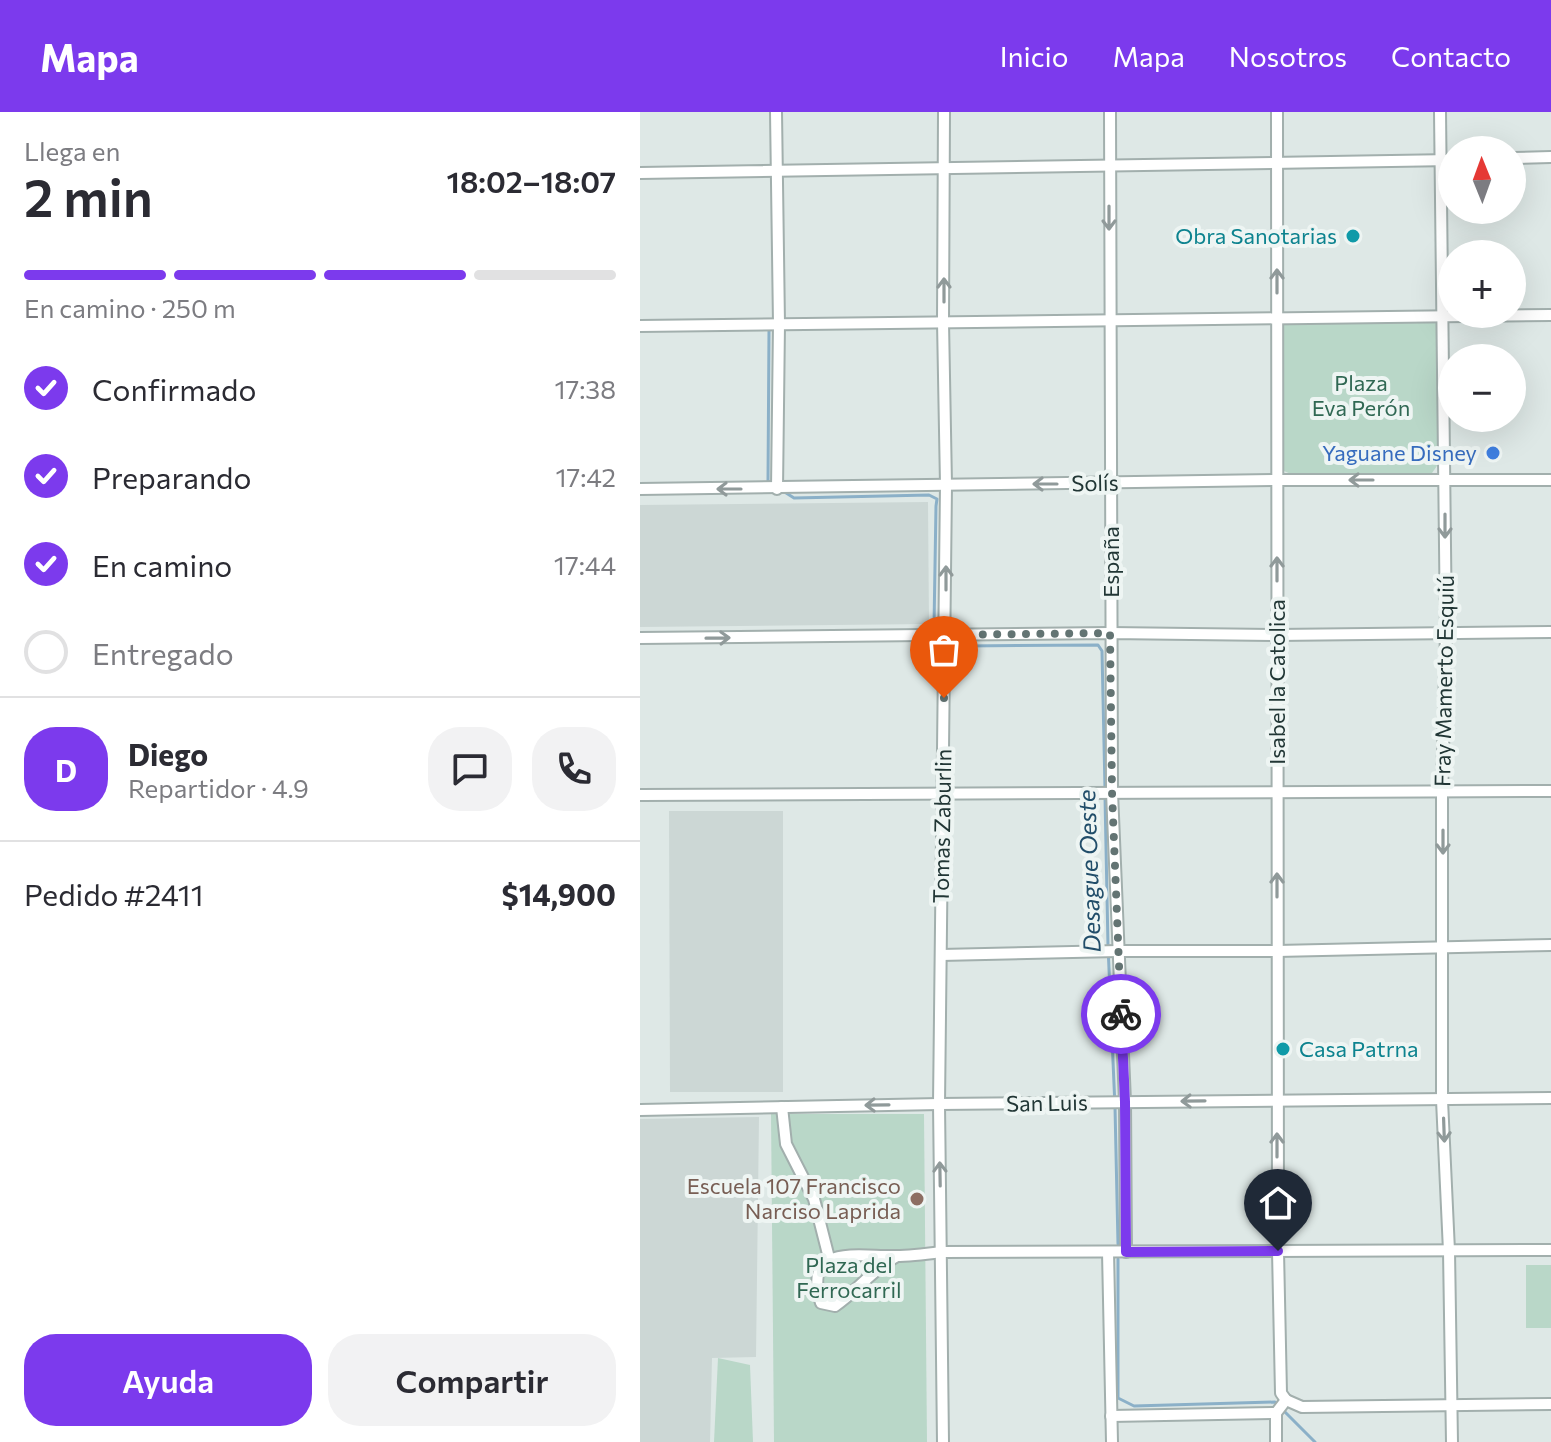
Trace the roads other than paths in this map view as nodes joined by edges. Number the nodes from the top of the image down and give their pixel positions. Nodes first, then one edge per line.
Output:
1 (776, 112) edge
2 (944, 112) edge
3 (1110, 112) edge
4 (1277, 112) edge
5 (1440, 112) edge
6 (1443, 136) edge
7 (1551, 157) edge
8 (1526, 158) edge
9 (1438, 160) edge
10 (1277, 163) junction
11 (1109, 166) junction
12 (944, 168) junction
13 (776, 171) junction
14 (640, 173) edge
15 (1526, 315) edge
16 (1551, 315) edge
17 (1438, 317) edge
18 (1277, 318) junction
19 (1109, 320) junction
20 (943, 322) junction
21 (779, 324) junction
22 (640, 326) edge
23 (1442, 328) edge
24 (1445, 479) junction
25 (1277, 480) junction
26 (1551, 480) edge
27 (1111, 483) junction
28 (946, 485) junction
29 (640, 489) edge
30 (777, 489) junction
31 (1446, 632) junction
32 (1551, 632) edge
33 (1110, 633) junction
34 (945, 635) junction
35 (1277, 635) junction
36 (640, 638) edge
37 (1442, 791) junction
38 (1551, 791) edge
39 (1112, 792) junction
40 (941, 793) junction
41 (1277, 793) junction
42 (640, 795) edge
43 (1551, 945) edge
44 (1443, 946) junction
45 (1118, 951) junction
46 (1277, 951) junction
47 (941, 955) junction
48 (1551, 1098) edge
49 (1277, 1100) junction
50 (1442, 1100) junction
51 (1125, 1102) junction
52 (939, 1104) junction
53 (782, 1107) junction
54 (640, 1110) edge
55 (1551, 1250) edge
56 (1278, 1251) junction
57 (1449, 1251) junction
58 (941, 1252) junction
59 (1108, 1252) junction
60 (1126, 1252) junction
61 (897, 1256) junction
62 (829, 1258) junction
63 (1452, 1404) junction
64 (1551, 1404) edge
65 (1281, 1407) junction
66 (1111, 1416) junction
67 (943, 1442) edge
68 (1112, 1442) edge
69 (1276, 1442) edge
70 (1452, 1442) edge

1 - 13 street
2 - 12 street, Tomas Zaburlin
3 - 11 street, España
4 - 10 street, Isabel la Catolica
5 - 6 street, Fray Mamerto Esquiú
7 - 8 street
9 - 10 street
10 - 11 street
18 -> 10 street, Isabel la Catolica
11 - 12 street
11 -> 19 street, España
12 - 13 street
20 -> 12 street, Tomas Zaburlin
13 - 14 street
13 - 21 street
15 - 16 street
17 - 18 street
18 - 19 street
18 - 25 street, Isabel la Catolica
19 - 20 street
19 - 27 street, España
20 - 21 street
20 - 28 street, Tomas Zaburlin
21 - 22 street
21 - 30 street
23 - 24 street, Fray Mamerto Esquiú
24 -> 25 street, Solís
24 - 26 street, Solís
24 -> 31 street, Fray Mamerto Esquiú
25 - 27 street, Solís
35 -> 25 street, Isabel la Catolica
27 -> 28 street, Solís
27 - 33 street, España
28 - 30 street, Solís
34 -> 28 street, Tomas Zaburlin
30 -> 29 street, Solís
31 - 32 street
31 - 35 street
31 - 37 street, Fray Mamerto Esquiú
33 - 34 street
33 - 35 street
33 - 39 street, España
36 -> 34 street
34 - 40 street, Tomas Zaburlin
35 - 41 street, Isabel la Catolica
37 - 38 street
37 - 41 street
37 -> 44 street, Fray Mamerto Esquiú
39 - 40 street
39 - 41 street
39 - 45 street, España
40 - 42 street
40 - 47 street, Tomas Zaburlin
46 -> 41 street, Isabel la Catolica
43 - 44 street
44 - 46 street
44 - 50 street, Fray Mamerto Esquiú
45 - 46 street
45 - 47 street
45 - 51 street, España
46 - 49 street, Isabel la Catolica
47 - 52 street, Tomas Zaburlin
48 - 50 street, San Luis
49 - 50 street, San Luis
49 -> 51 street, San Luis
56 -> 49 street, Isabel la Catolica
50 -> 57 street, Fray Mamerto Esquiú
51 - 52 street, San Luis
51 - 60 street, España
52 -> 53 street, San Luis
58 -> 52 street, Tomas Zaburlin
53 - 54 street, San Luis
53 - 62 street
55 - 57 street
56 - 57 street
56 - 60 street
56 - 65 street, Isabel la Catolica
57 - 63 street, Fray Mamerto Esquiú
58 - 59 street
58 - 61 street
58 - 67 street, Tomas Zaburlin
59 - 60 street
59 - 66 street
61 - 62 street
61 - 62 street
63 - 64 street
63 - 65 street
63 - 70 street, Fray Mamerto Esquiú
65 - 66 street
65 - 69 street, Isabel la Catolica
66 - 68 street

